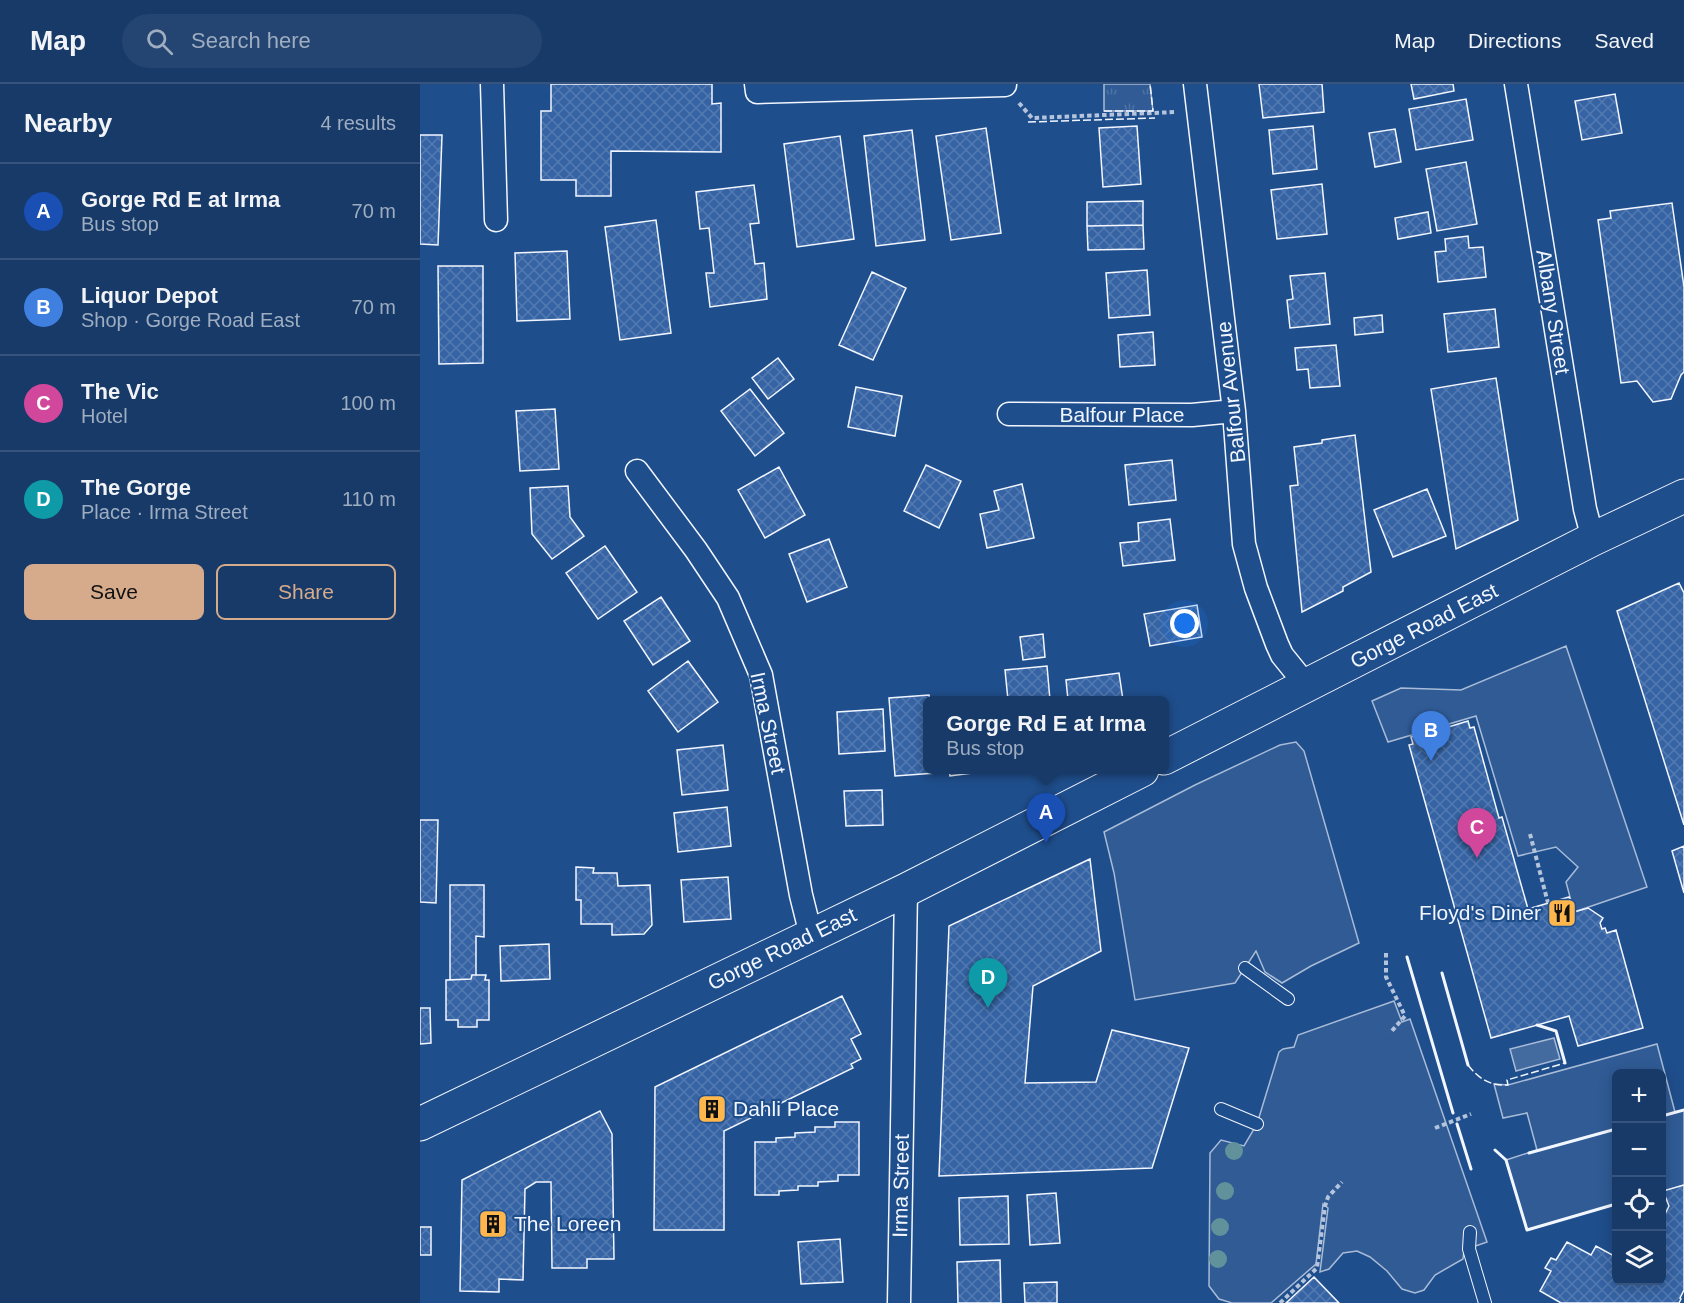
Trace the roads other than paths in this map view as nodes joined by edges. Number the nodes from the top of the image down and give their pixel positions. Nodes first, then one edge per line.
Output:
1 (492, 84) edge
2 (756, 84) edge
3 (1195, 84) edge
4 (1516, 84) edge
5 (1005, 85) edge
6 (496, 220) dead end
7 (1234, 411) junction
8 (1009, 414) dead end
9 (637, 471) dead end
10 (1684, 496) edge
11 (1593, 539) junction
12 (1307, 686) junction
13 (1169, 755) edge
14 (1134, 774) edge
15 (906, 890) junction
16 (811, 935) junction
17 (1245, 968) dead end
18 (1288, 999) dead end
19 (1221, 1109) dead end
20 (420, 1124) edge
21 (1257, 1124) dead end
22 (1470, 1232) dead end
23 (900, 1303) edge
24 (1485, 1303) edge

1 - 6 street
2 - 5 street
3 - 7 street, Balfour Avenue
4 - 11 street, Albany Street
7 - 8 street, Balfour Place
7 - 12 street, Balfour Avenue
9 - 16 street, Irma Street
10 - 11 main road, Gorge Road East
11 - 12 main road, Gorge Road East
12 - 13 main road, Gorge Road East
14 - 15 main road, Gorge Road East
15 - 16 main road, Gorge Road East
15 - 23 street, Irma Street
16 - 20 main road, Gorge Road East
17 - 18 lane
19 - 21 lane
22 - 24 lane

